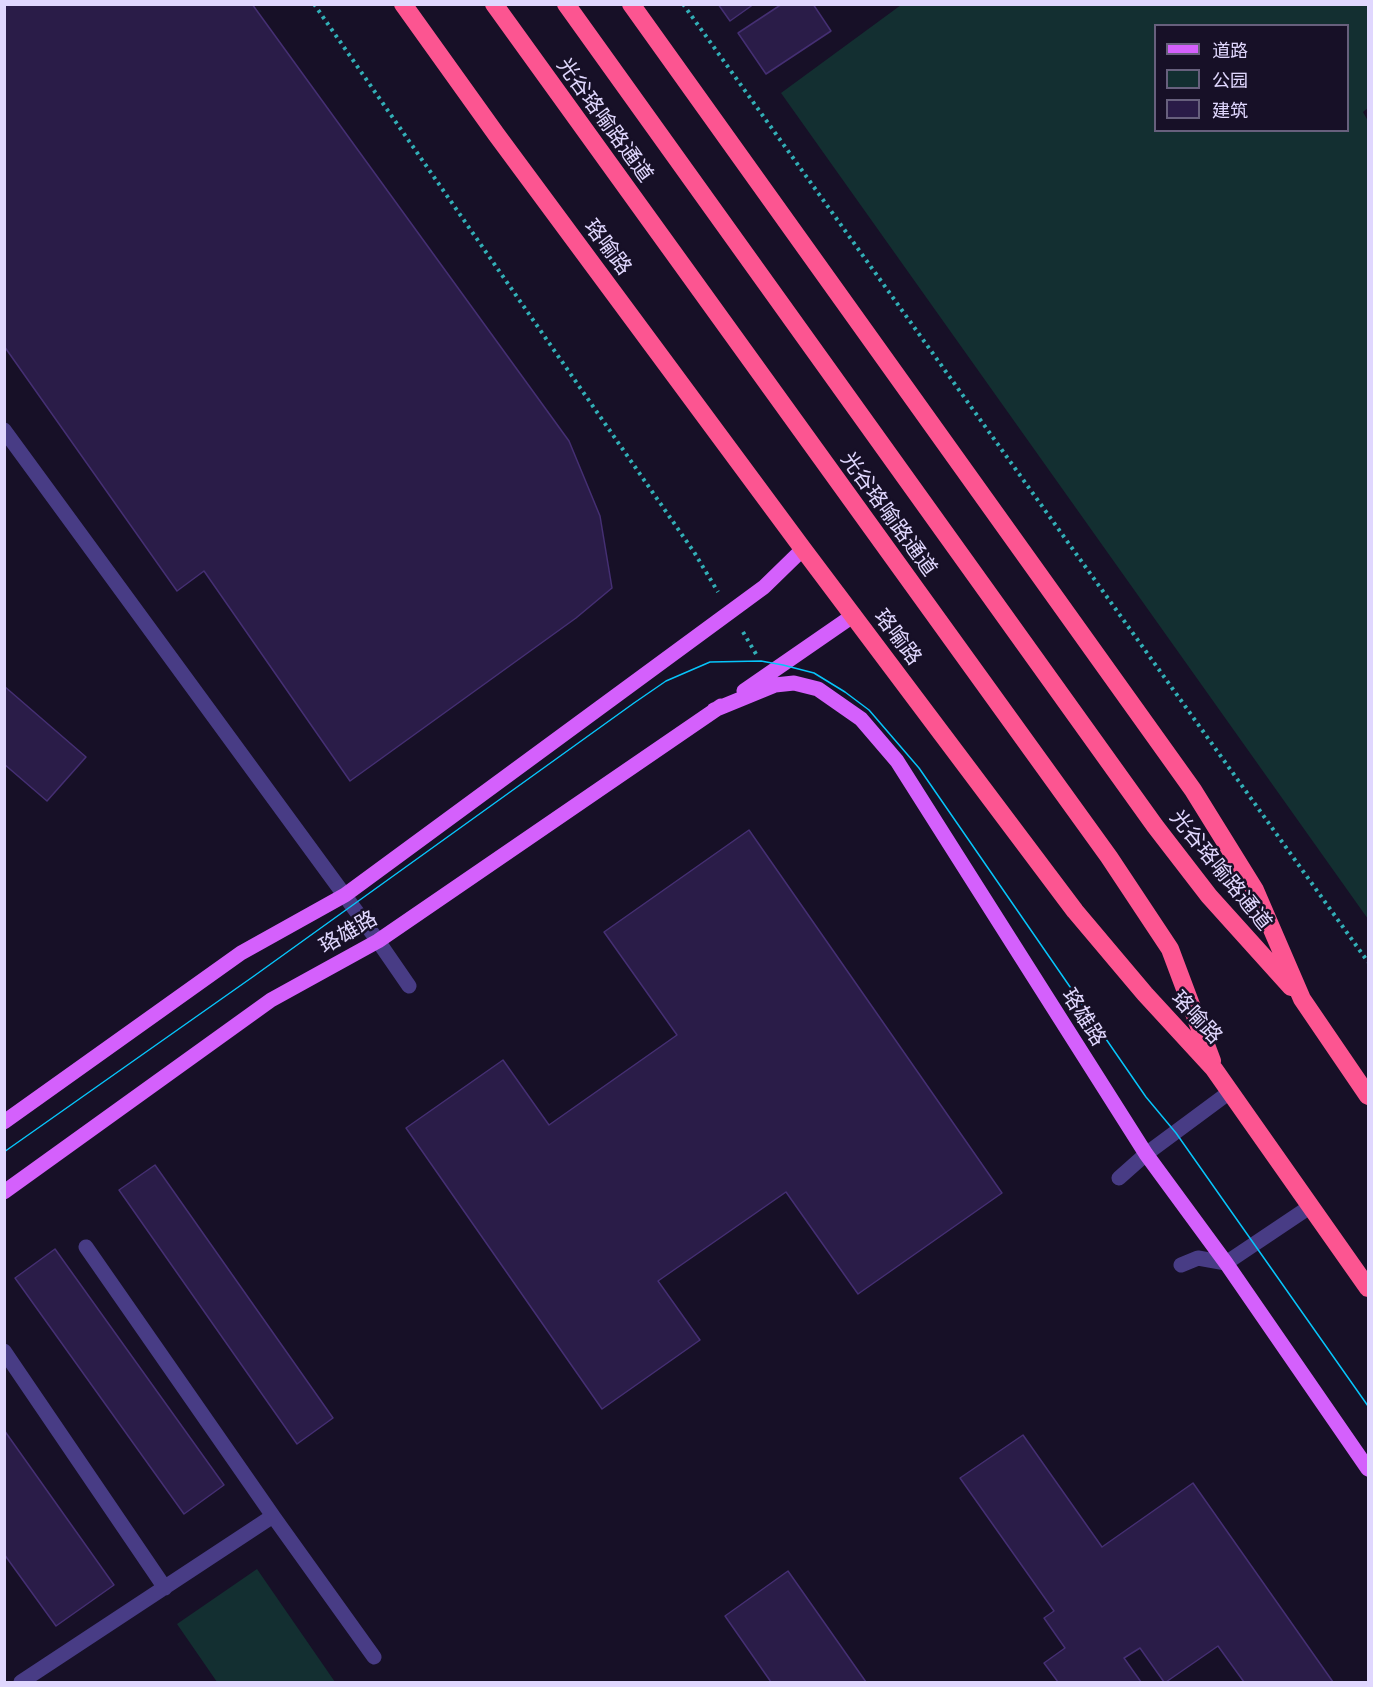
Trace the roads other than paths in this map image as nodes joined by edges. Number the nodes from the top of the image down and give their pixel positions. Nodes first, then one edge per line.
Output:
1 (403, 4) edge
2 (494, 4) edge
3 (566, 4) edge
4 (631, 4) edge
5 (4, 430) edge
6 (803, 549) junction
7 (854, 615) junction
8 (714, 710) junction
9 (345, 895) junction
10 (378, 941) junction
11 (409, 986) dead end
12 (1302, 999) junction
13 (1214, 1069) junction
14 (1231, 1091) junction
15 (1368, 1096) edge
16 (4, 1122) edge
17 (1146, 1154) junction
18 (1119, 1178) dead end
19 (4, 1192) edge
20 (1311, 1206) junction
21 (86, 1247) dead end
22 (1226, 1263) junction
23 (1181, 1265) dead end
24 (1368, 1288) edge
25 (4, 1351) edge
26 (1368, 1469) edge
27 (273, 1516) junction
28 (165, 1587) junction
29 (374, 1657) dead end
30 (21, 1683) edge

1 - 6 highway, 珞喻路
2 - 13 highway, 光谷珞喻路通道
3 - 12 highway, 光谷珞喻路通道
4 - 12 highway
5 - 9 street
6 - 7 highway, 珞喻路
6 - 9 main road
7 - 8 main road, 珞雄路
7 - 13 highway, 珞喻路
8 - 10 main road, 珞雄路
8 - 17 main road, 珞雄路
9 - 10 street
9 - 16 main road
10 - 11 street
10 - 19 main road, 珞雄路
12 - 15 highway
13 - 14 highway, 珞喻路
14 - 17 street
14 - 20 highway, 珞喻路
17 - 18 street
17 - 22 main road, 珞雄路
20 - 22 street
20 - 24 highway, 珞喻路
21 - 27 street
22 - 23 street
22 - 26 main road, 珞雄路
25 - 28 street
27 - 28 street
27 - 29 street
28 - 30 street

